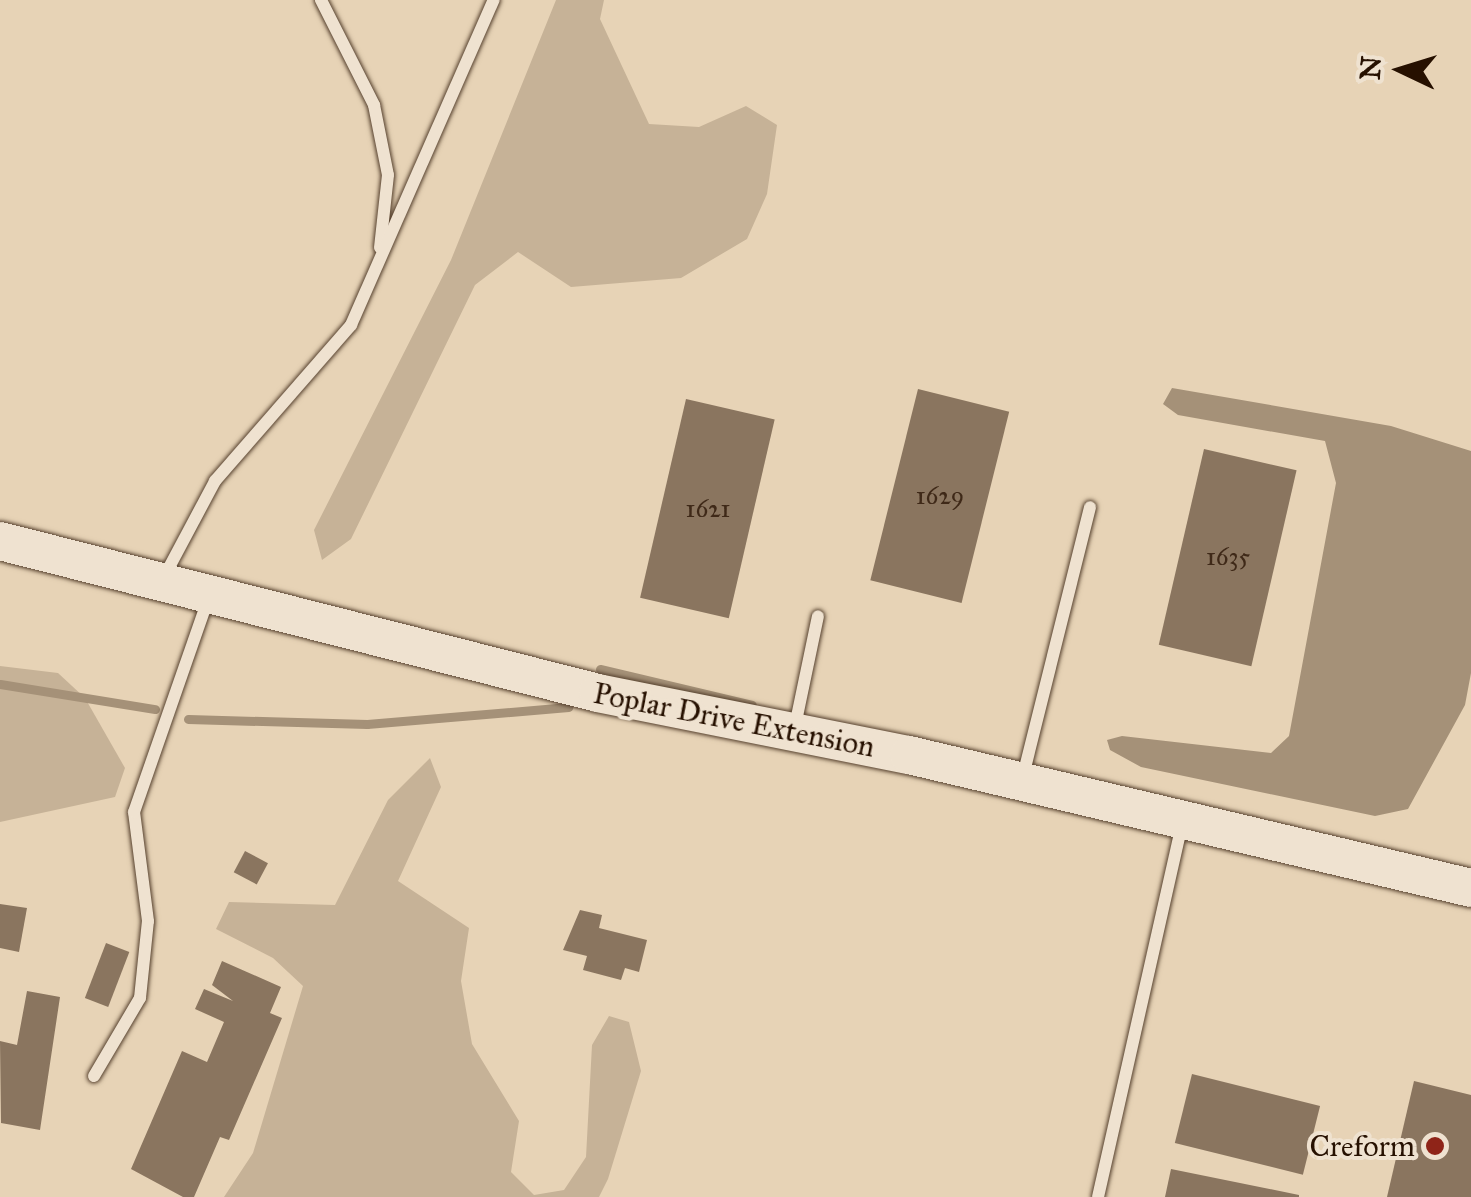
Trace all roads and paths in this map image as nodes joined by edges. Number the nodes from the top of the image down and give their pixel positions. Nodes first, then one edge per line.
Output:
1 (321, 0) edge
2 (494, 0) edge
3 (378, 266) junction
4 (1090, 507) dead end
5 (0, 541) edge
6 (163, 580) junction
7 (211, 592) junction
8 (818, 616) dead end
9 (794, 734) junction
10 (1021, 783) junction
11 (1183, 820) junction
12 (1471, 888) edge
13 (94, 1076) dead end
14 (1098, 1197) edge

1 - 3 lane
2 - 3 lane
3 - 6 lane
4 - 10 lane
5 - 6 street, Poplar Drive Extension
6 - 7 street, Poplar Drive Extension
7 - 9 street, Poplar Drive Extension
7 - 13 lane
8 - 9 lane
9 - 10 street, Poplar Drive Extension
10 - 11 street, Poplar Drive Extension
11 - 12 street, Poplar Drive Extension
11 - 14 lane

